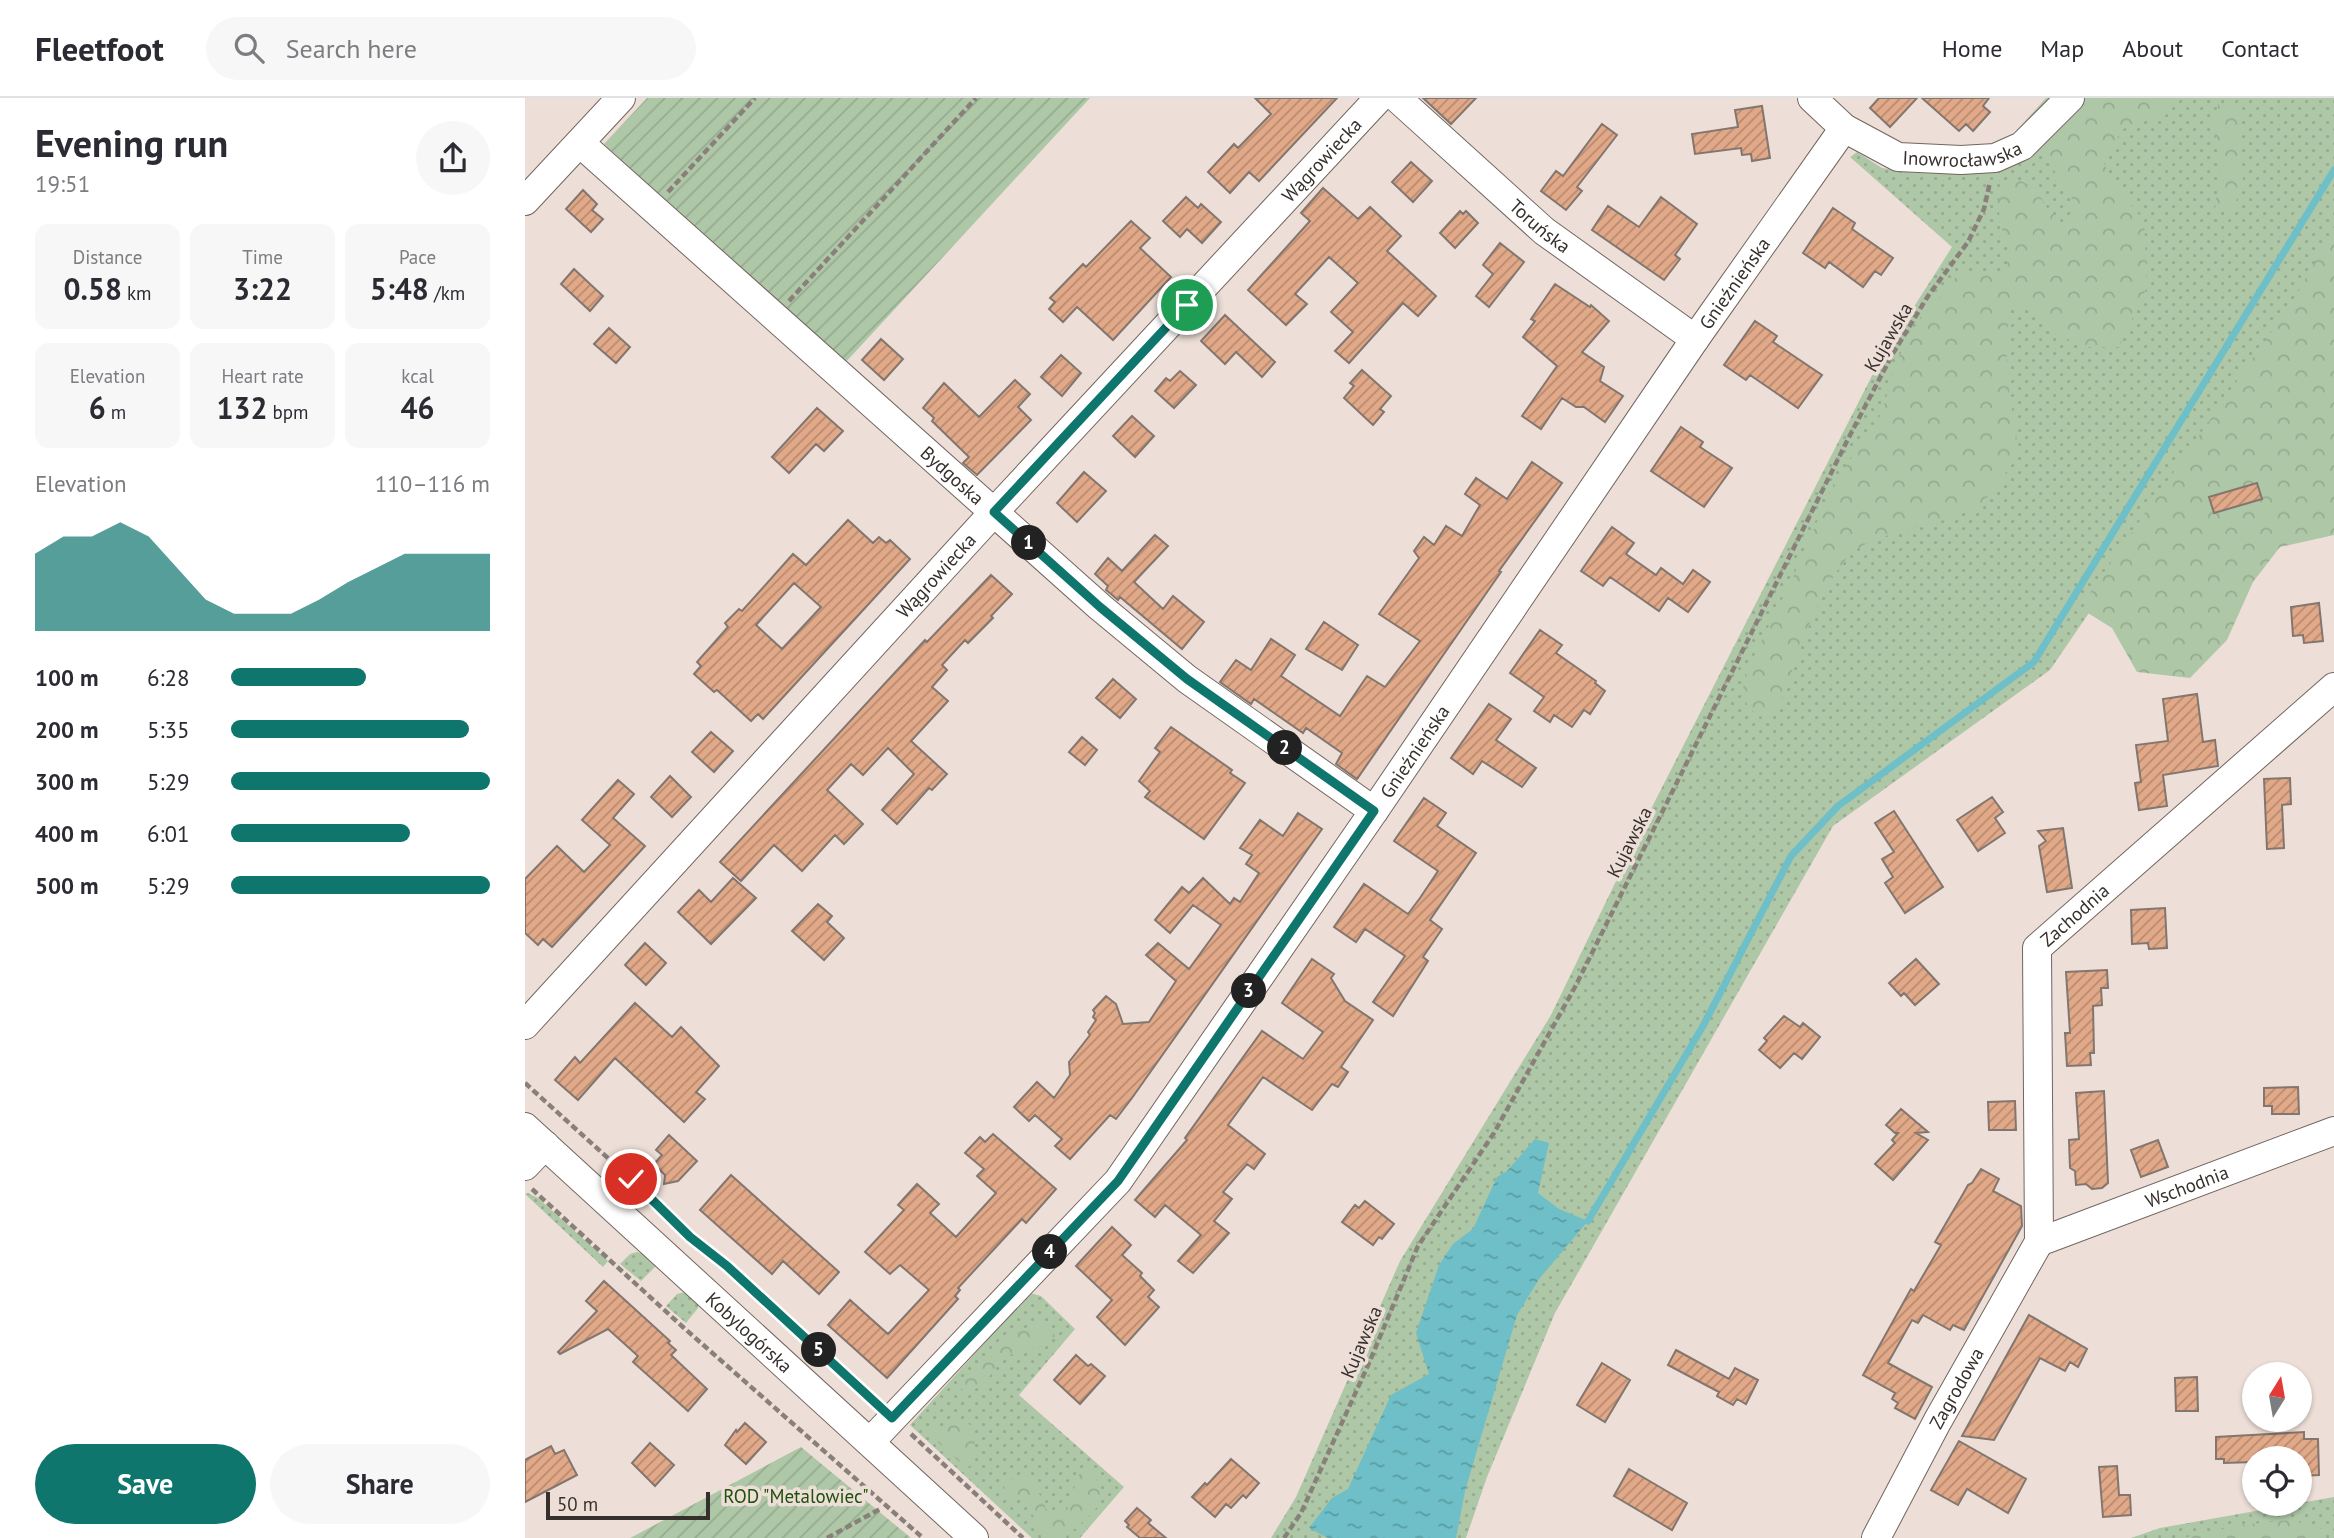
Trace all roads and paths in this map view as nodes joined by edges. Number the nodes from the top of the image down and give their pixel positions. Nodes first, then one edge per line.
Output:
1 (621, 98) edge
2 (755, 98) edge
3 (976, 98) edge
4 (1379, 98) edge
5 (1397, 98) edge
6 (1812, 98) edge
7 (2070, 98) edge
8 (1844, 128) junction
9 (580, 143) junction
10 (1995, 158) junction
11 (525, 201) edge
12 (653, 208) junction
13 (775, 317) junction
14 (1695, 340) junction
15 (994, 512) junction
16 (2334, 687) edge
17 (1374, 811) junction
18 (525, 1025) edge
19 (525, 1083) edge
20 (2334, 1131) edge
21 (535, 1136) edge
22 (525, 1166) edge
23 (525, 1183) edge
24 (2039, 1242) junction
25 (892, 1418) junction
26 (870, 1441) junction
27 (880, 1509) dead end
28 (827, 1538) edge
29 (923, 1538) edge
30 (974, 1538) edge
31 (1023, 1538) edge
32 (1285, 1538) edge
33 (1876, 1538) edge

1 - 9 street
2 - 12 path
3 - 13 path
4 - 15 street, Wągrowiecka
5 - 14 street, Toruńska
6 - 8 street, Inowrocławska
7 - 10 street, Inowrocławska
8 - 10 street, Inowrocławska
8 - 14 street, Gnieźnieńska
9 - 11 street
9 - 12 street, Bydgoska
10 - 32 path, Kujawska
12 - 13 street, Bydgoska
13 - 15 street, Bydgoska
14 - 17 street, Gnieźnieńska
15 - 17 street, Bydgoska
15 - 18 street, Wągrowiecka
16 - 24 street, Zachodnia
17 - 25 street, Gnieźnieńska
19 - 25 path
20 - 24 street, Wschodnia
21 - 22 street
21 - 26 street, Kobylogórska
23 - 29 path
24 - 33 street, Zagrodowa
25 - 26 street, Gnieźnieńska
25 - 31 path
26 - 30 street, Kobylogórska
27 - 28 path

